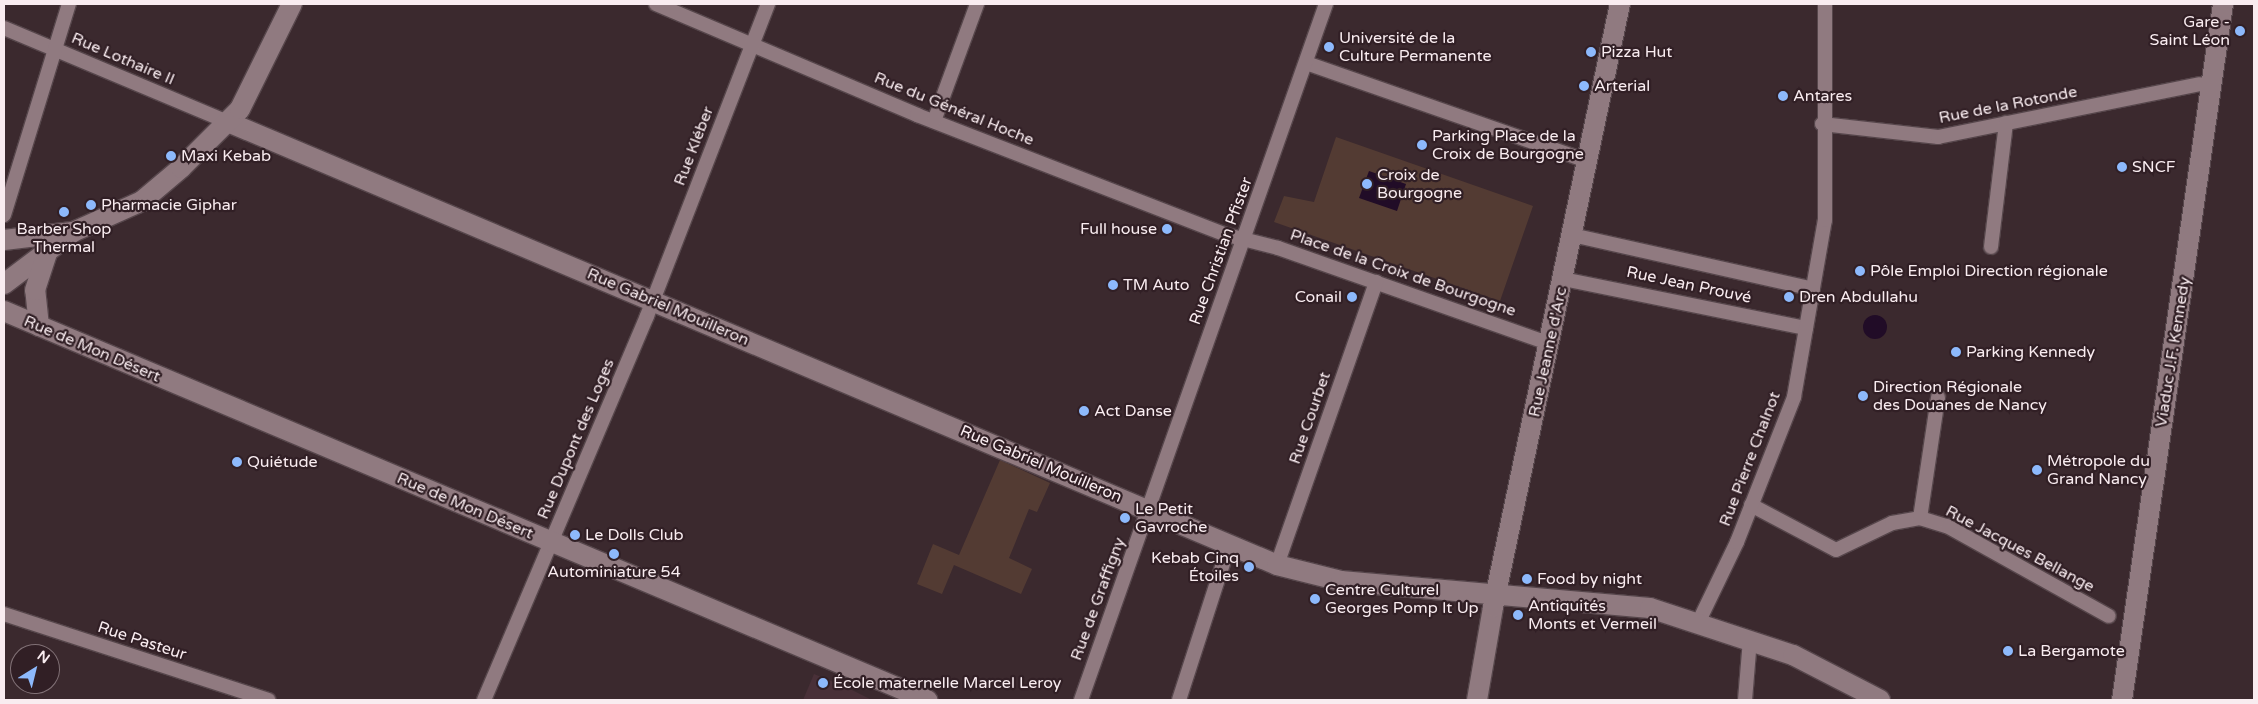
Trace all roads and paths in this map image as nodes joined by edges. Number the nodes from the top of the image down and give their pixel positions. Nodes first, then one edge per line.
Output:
1 (69, 4) edge
2 (292, 4) edge
3 (656, 4) edge
4 (768, 4) edge
5 (977, 4) edge
6 (1326, 4) edge
7 (1620, 4) edge
8 (1825, 4) edge
9 (2223, 4) edge
10 (4, 28) edge
11 (751, 44) junction
12 (56, 50) junction
13 (1306, 63) junction
14 (2200, 84) dead end
15 (934, 121) junction
16 (228, 122) junction
17 (2006, 123) junction
18 (1822, 124) junction
19 (1587, 161) junction
20 (4, 215) edge
21 (73, 232) junction
22 (1572, 235) junction
23 (4, 240) edge
24 (1242, 241) junction
25 (1990, 247) dead end
26 (48, 250) junction
27 (1563, 279) junction
28 (1376, 282) junction
29 (4, 284) edge
30 (1813, 289) junction
31 (653, 301) junction
32 (4, 311) edge
33 (39, 326) junction
34 (1806, 328) junction
35 (1550, 344) junction
36 (1938, 396) dead end
37 (1751, 505) junction
38 (1148, 510) junction
39 (1920, 518) junction
40 (552, 543) junction
41 (1229, 545) junction
42 (1277, 565) junction
43 (1495, 596) junction
44 (4, 614) edge
45 (2110, 616) dead end
46 (1699, 621) junction
47 (1750, 640) junction
48 (268, 700) edge
49 (484, 700) edge
50 (927, 700) edge
51 (1080, 700) edge
52 (1179, 700) edge
53 (1477, 700) edge
54 (1745, 700) edge
55 (1880, 700) edge
56 (2122, 700) edge

1 - 12 street
2 - 16 main road
3 - 11 street, Rue du Général Hoche
4 - 11 street, Rue Kléber
5 - 15 street
6 - 13 street, Rue Christian Pfister
7 - 19 main road, Rue Jeanne d'Arc
8 - 18 street, Rue Pierre Chalnot
9 - 56 main road, Viaduc J.F. Kennedy
10 - 12 street, Rue Lothaire II
11 - 15 street, Rue du Général Hoche
11 - 31 street, Rue Kléber
12 - 16 street, Rue Lothaire II
12 - 20 street
13 - 19 street
13 - 24 street, Rue Christian Pfister
14 - 17 street, Rue de la Rotonde
15 - 24 street, Rue du Général Hoche
16 - 21 main road
16 - 31 main road, Rue Gabriel Mouilleron
17 - 18 street, Rue de la Rotonde
17 - 25 street
18 - 30 street, Rue Pierre Chalnot
19 - 22 main road, Rue Jeanne d'Arc
21 - 23 main road
21 - 26 main road
22 - 27 main road, Rue Jeanne d'Arc
22 - 30 street, Rue Jean Prouvé
24 - 28 street, Place de la Croix de Bourgogne
24 - 38 street, Rue Christian Pfister
26 - 29 main road
26 - 33 main road
27 - 34 street, Rue Jean Prouvé
27 - 35 main road, Rue Jeanne d'Arc
28 - 35 street, Place de la Croix de Bourgogne
28 - 42 street, Rue Courbet
30 - 34 street, Rue Pierre Chalnot
31 - 38 main road, Rue Gabriel Mouilleron
31 - 40 street, Rue Dupont des Loges
32 - 33 main road, Rue de Mon Désert
33 - 40 main road, Rue de Mon Désert
34 - 37 street, Rue Pierre Chalnot
35 - 43 main road, Rue Jeanne d'Arc
36 - 39 street
37 - 39 street, Rue Jacques Bellange
37 - 46 street, Rue Pierre Chalnot
38 - 41 main road, Rue Gabriel Mouilleron
38 - 51 street, Rue de Graffigny
39 - 45 street, Rue Jacques Bellange
40 - 49 street, Rue Dupont des Loges
40 - 50 main road, Rue de Mon Désert
41 - 42 main road, Rue Gabriel Mouilleron
41 - 52 street
42 - 43 main road, Rue Gabriel Mouilleron
43 - 46 main road, Rue Gabriel Mouilleron
43 - 53 main road, Rue Jeanne d'Arc
44 - 48 street, Rue Pasteur
46 - 47 main road, Rue Gabriel Mouilleron
47 - 54 street
47 - 55 main road, Rue Gabriel Mouilleron

